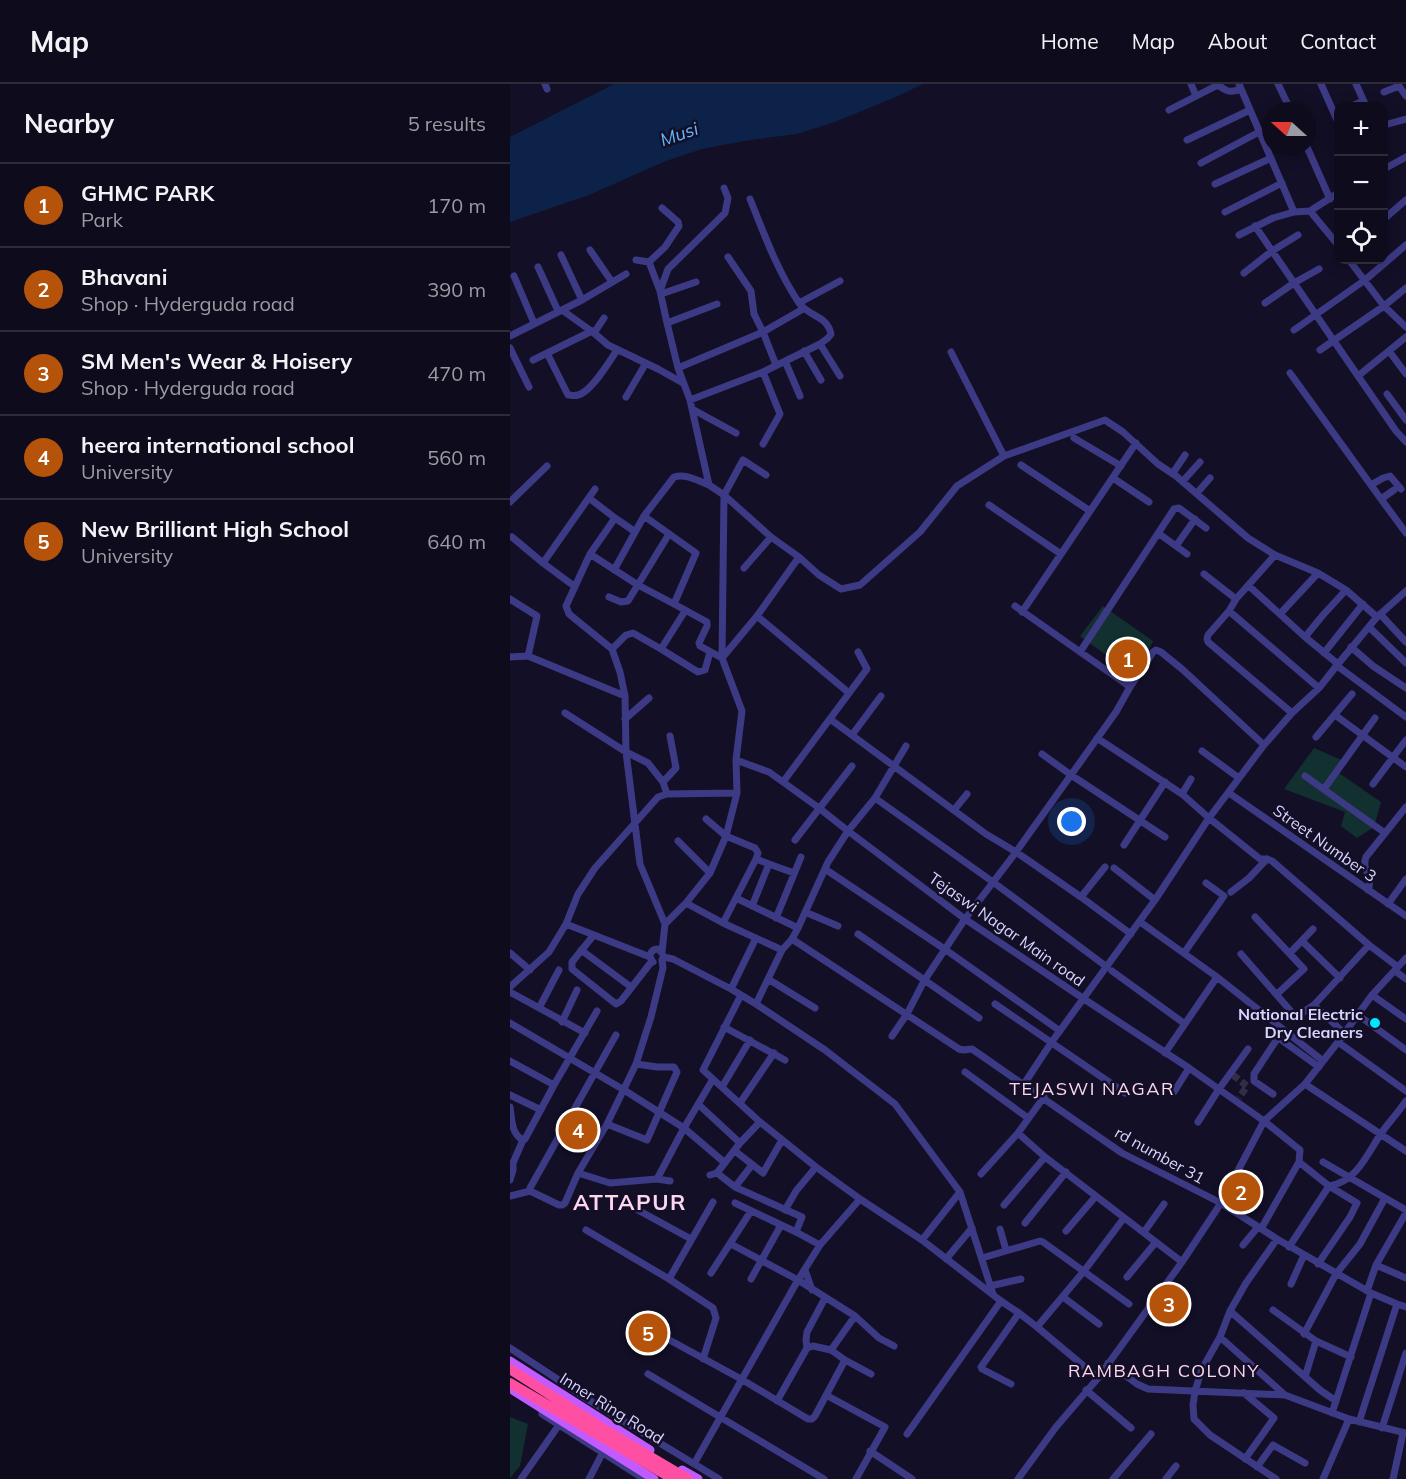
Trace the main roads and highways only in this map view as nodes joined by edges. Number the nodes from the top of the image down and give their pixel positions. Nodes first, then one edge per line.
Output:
1 (510, 1361) edge
2 (510, 1370) edge
3 (510, 1383) edge
4 (510, 1389) edge
5 (654, 1479) edge
6 (673, 1479) edge
7 (688, 1479) edge
8 (698, 1479) edge

1 - 8 main road, Inner Ring Road
2 - 7 highway, bridge
3 - 6 highway, bridge
4 - 5 main road

